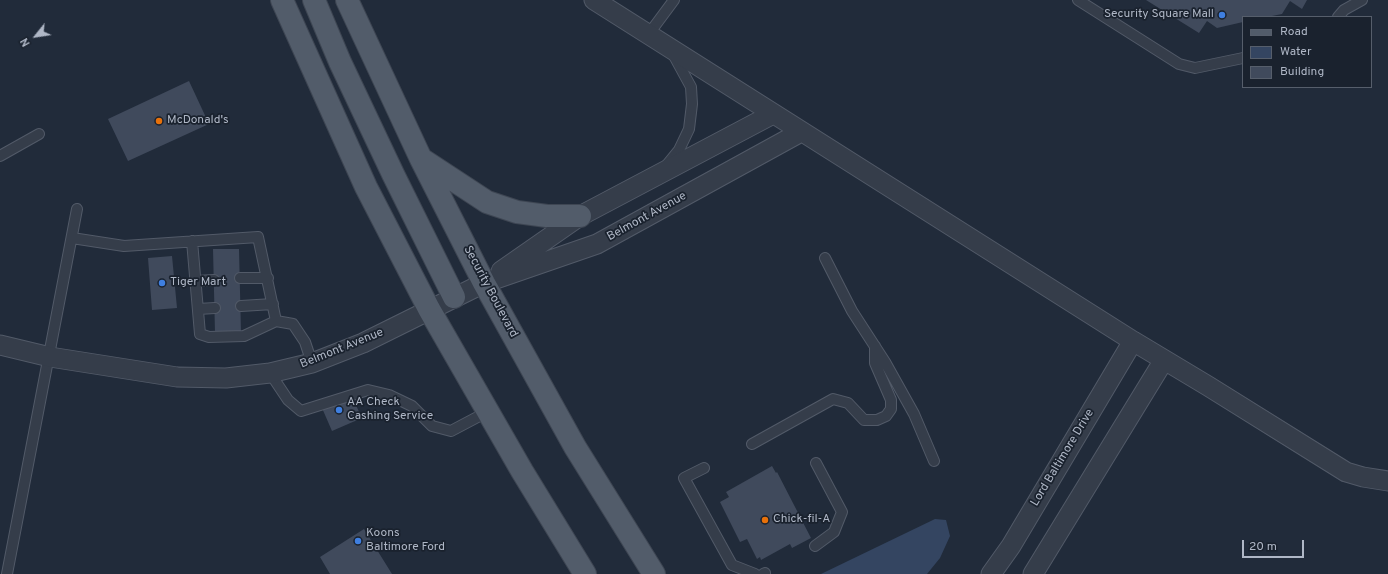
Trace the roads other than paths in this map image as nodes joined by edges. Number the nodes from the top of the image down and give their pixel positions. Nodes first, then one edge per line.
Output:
1 (282, 0) edge
2 (314, 0) edge
3 (347, 0) edge
4 (594, 0) edge
5 (674, 0) edge
6 (1078, 0) edge
7 (1362, 0) edge
8 (1339, 16) edge
9 (648, 35) junction
10 (671, 50) junction
11 (1242, 58) edge
12 (773, 114) junction
13 (801, 132) junction
14 (39, 134) dead end
15 (0, 156) edge
16 (422, 159) junction
17 (657, 176) junction
18 (77, 209) dead end
19 (580, 216) junction
20 (72, 238) junction
21 (192, 241) junction
22 (825, 258) dead end
23 (240, 278) dead end
24 (268, 278) junction
25 (214, 280) dead end
26 (196, 281) junction
27 (484, 283) junction
28 (454, 298) junction
29 (273, 304) junction
30 (240, 306) dead end
31 (215, 308) dead end
32 (198, 309) junction
33 (429, 309) junction
34 (276, 321) junction
35 (1133, 341) junction
36 (0, 345) edge
37 (875, 346) junction
38 (50, 357) junction
39 (1164, 360) junction
40 (312, 363) junction
41 (270, 373) junction
42 (487, 412) junction
43 (752, 444) dead end
44 (934, 462) dead end
45 (816, 463) dead end
46 (704, 468) dead end
47 (1388, 481) edge
48 (815, 546) dead end
49 (7, 574) edge
50 (585, 574) edge
51 (654, 574) edge
52 (761, 574) edge
53 (991, 574) edge
54 (1032, 574) edge

1 - 33 main road
2 - 28 main road
3 - 16 main road, Security Boulevard
4 - 9 street
5 - 9 lane
6 - 11 lane
7 - 8 lane
9 - 10 street
10 - 12 street
10 - 17 lane
12 - 13 street
12 - 17 street, Belmont Avenue
13 - 27 street, Belmont Avenue
13 - 35 street
14 - 15 lane
16 - 19 main road
16 - 27 main road, Security Boulevard
17 - 19 street, Belmont Avenue
18 - 20 lane
19 - 27 street, Belmont Avenue
20 - 21 lane
20 - 38 lane
21 - 24 lane
21 - 26 lane
22 - 37 lane
23 - 24 lane
24 - 29 lane
25 - 26 lane
26 - 32 lane
27 - 28 street, Belmont Avenue
27 - 51 main road, Security Boulevard
28 - 33 street, Belmont Avenue
29 - 30 lane
29 - 34 lane
31 - 32 lane
32 - 34 lane
33 - 40 street, Belmont Avenue
33 - 42 main road
34 - 40 lane
35 - 39 street
35 - 53 street, Lord Baltimore Drive
36 - 38 street, Belmont Avenue
37 - 43 lane
37 - 44 lane
38 - 41 street, Belmont Avenue
38 - 49 lane
39 - 47 street
39 - 54 street
40 - 41 street, Belmont Avenue
41 - 42 lane
42 - 50 main road
45 - 48 lane
46 - 52 lane

